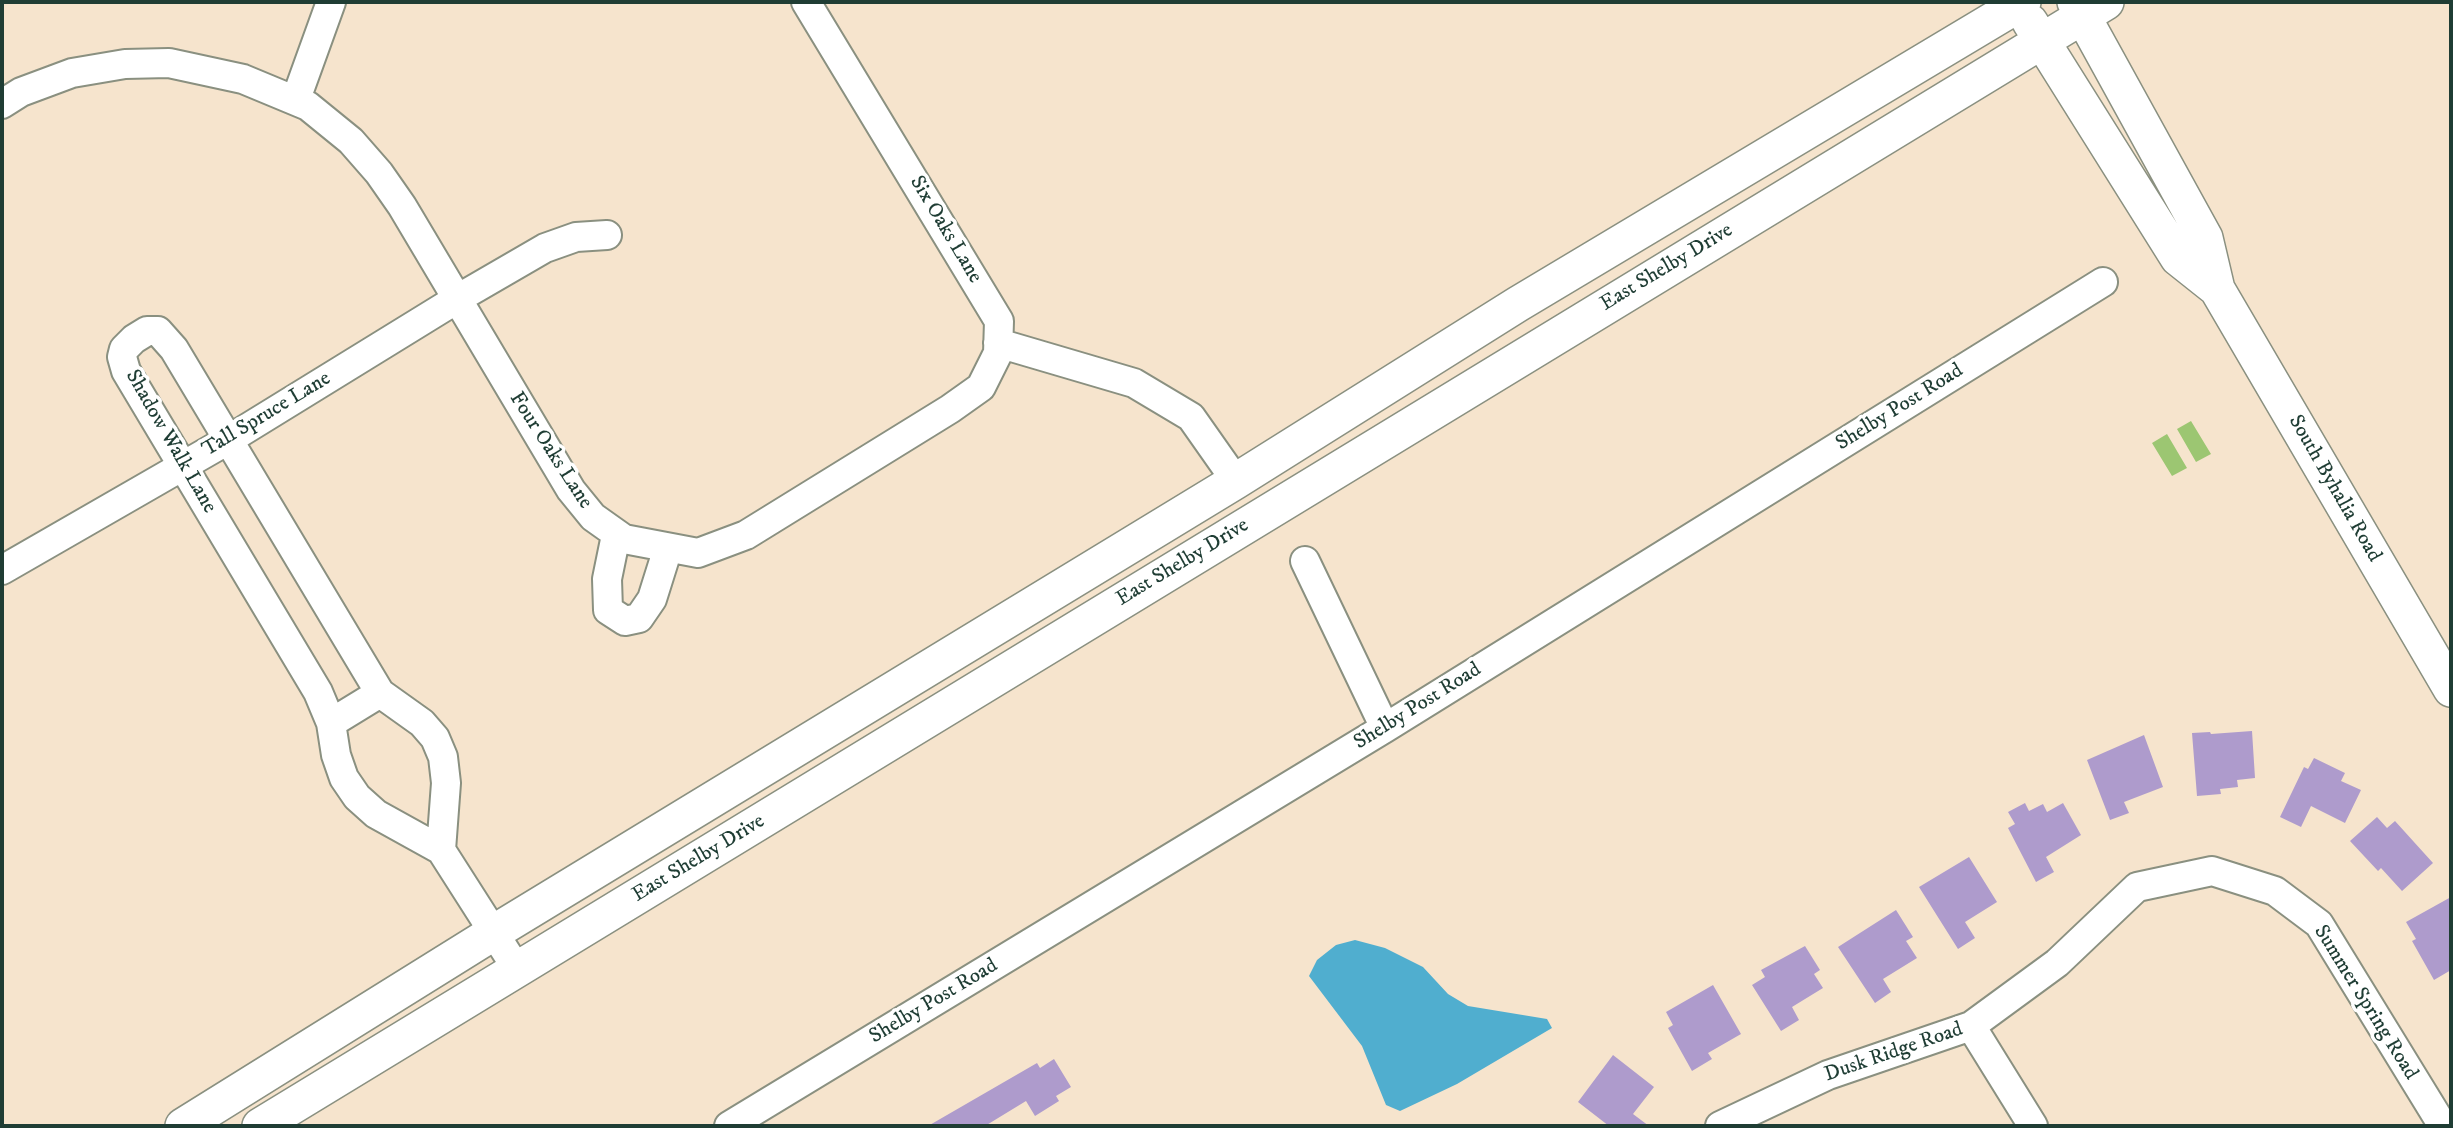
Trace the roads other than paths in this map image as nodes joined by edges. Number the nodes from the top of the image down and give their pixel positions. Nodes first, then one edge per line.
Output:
1 (331, 2) edge
2 (806, 2) edge
3 (2019, 3) edge
4 (2088, 6) edge
5 (2042, 40) junction
6 (296, 99) junction
7 (2, 104) edge
8 (607, 235) dead end
9 (2104, 282) dead end
10 (2217, 289) junction
11 (457, 299) junction
12 (999, 343) junction
13 (228, 439) junction
14 (181, 466) junction
15 (1236, 481) junction
16 (615, 535) junction
17 (668, 548) junction
18 (1304, 561) dead end
19 (2, 570) edge
20 (2451, 689) edge
21 (380, 692) junction
22 (331, 723) junction
23 (1384, 728) junction
24 (441, 850) junction
25 (2275, 891) joint
26 (492, 933) junction
27 (517, 970) junction
28 (1971, 1027) junction
29 (183, 1126) edge
30 (260, 1126) edge
31 (729, 1126) edge
32 (1720, 1126) edge
33 (2033, 1126) edge
34 (2443, 1126) edge

1 - 6 street
2 - 12 street, Six Oaks Lane
3 - 5 main road, South Byhalia Road
3 - 15 main road, East Shelby Drive
4 - 5 main road, East Shelby Drive
4 - 10 main road, South Byhalia Road
5 - 10 main road, South Byhalia Road
5 - 27 main road, East Shelby Drive
6 - 7 street, Four Oaks Lane
6 - 11 street, Four Oaks Lane
8 - 11 street, Tall Spruce Lane
9 - 23 street, Shelby Post Road
10 - 20 main road, South Byhalia Road
11 - 13 street, Tall Spruce Lane
11 - 16 street, Four Oaks Lane
12 - 15 street
12 - 17 street, Four Oaks Lane
13 - 14 street, Tall Spruce Lane
13 - 14 street, Shadow Walk Lane
13 - 21 street, Shadow Walk Lane
14 - 19 street, Tall Spruce Lane
14 - 22 street, Shadow Walk Lane
15 - 26 main road, East Shelby Drive
16 - 17 street, Four Oaks Lane
16 - 17 street
18 - 23 street
21 - 22 street
21 - 24 street, Shadow Walk Lane
22 - 24 street, Shadow Walk Lane
23 - 31 street, Shelby Post Road
24 - 26 street, Shadow Walk Lane
25 - 28 street, Dusk Ridge Road
25 - 34 street, Summer Spring Road
26 - 27 street, Shadow Walk Lane
26 - 29 main road, East Shelby Drive
27 - 30 main road, East Shelby Drive
28 - 32 street, Dusk Ridge Road
28 - 33 street

